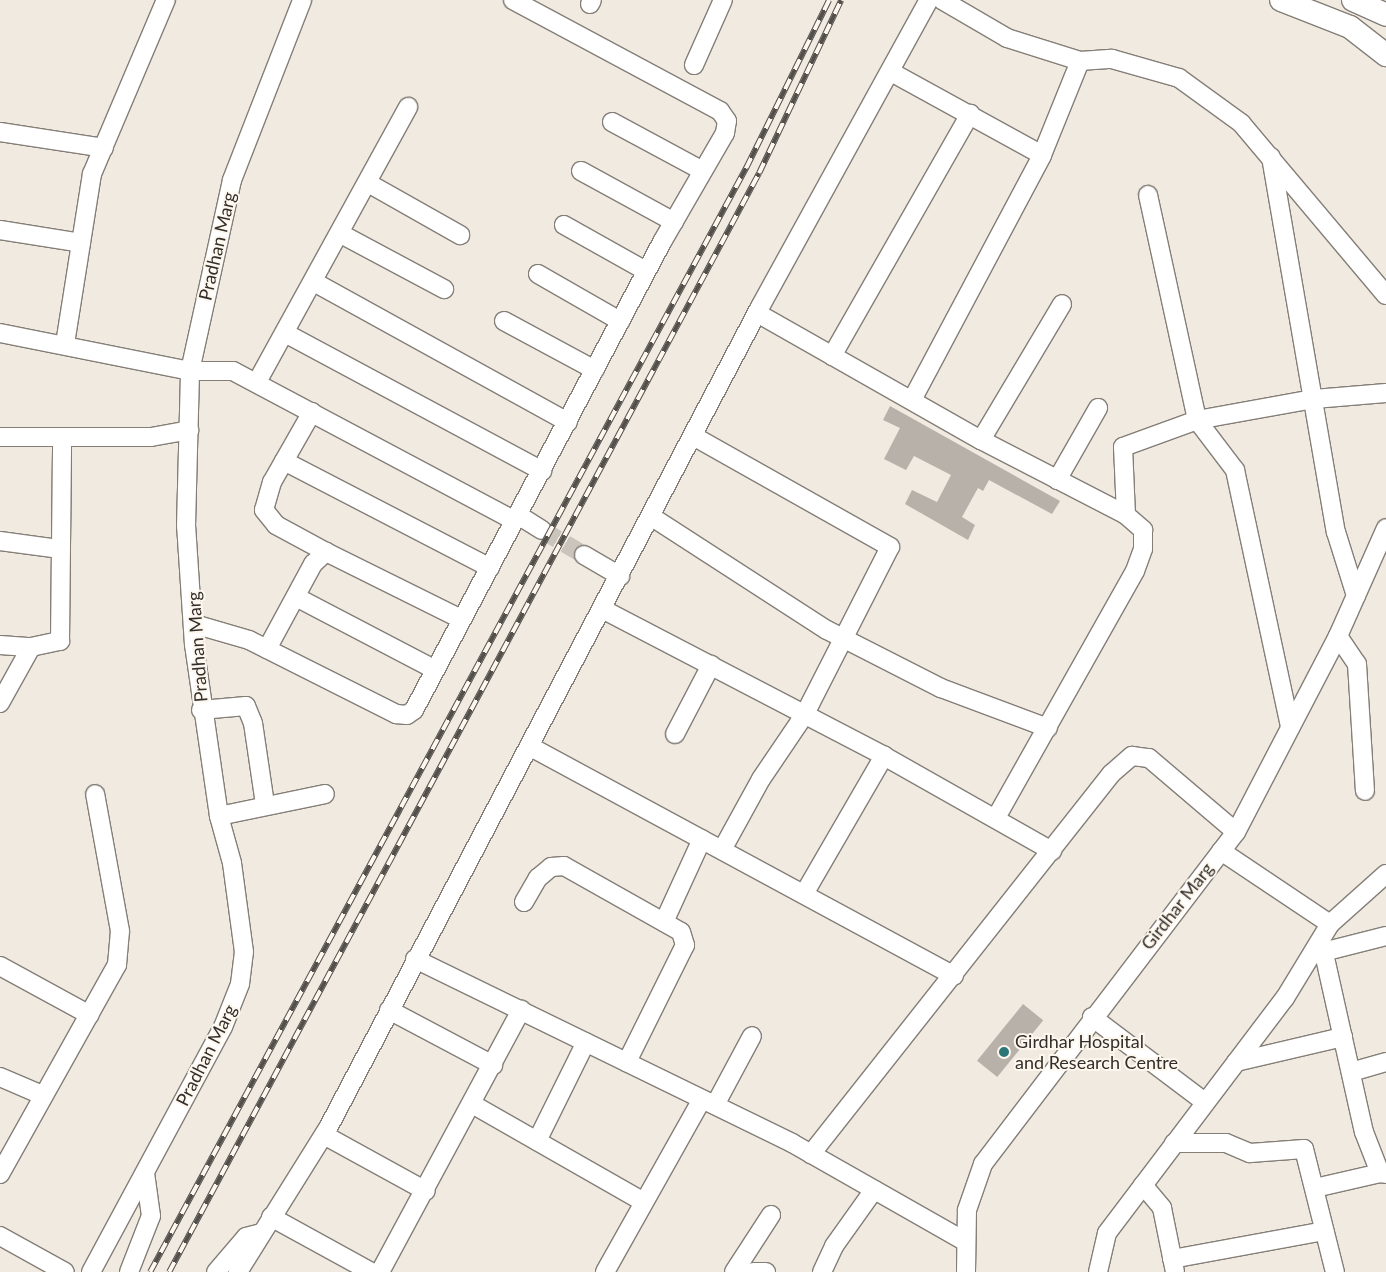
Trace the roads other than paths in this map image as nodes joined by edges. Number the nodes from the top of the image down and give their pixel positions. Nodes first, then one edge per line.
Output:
1 (166, 0) edge
2 (302, 0) edge
3 (513, 0) edge
4 (723, 0) edge
5 (929, 0) edge
6 (942, 0) edge
7 (1280, 0) edge
8 (1386, 54) edge
9 (1080, 61) junction
10 (694, 66) dead end
11 (891, 72) junction
12 (408, 107) dead end
13 (970, 114) junction
14 (612, 122) dead end
15 (0, 132) edge
16 (104, 148) junction
17 (1042, 155) junction
18 (1270, 156) junction
19 (581, 171) dead end
20 (703, 172) junction
21 (368, 183) junction
22 (1148, 195) dead end
23 (674, 222) junction
24 (564, 225) dead end
25 (0, 230) edge
26 (341, 234) junction
27 (460, 235) dead end
28 (81, 243) junction
29 (646, 271) junction
30 (538, 274) dead end
31 (314, 282) junction
32 (444, 289) dead end
33 (1386, 295) edge
34 (1062, 304) dead end
35 (758, 313) junction
36 (620, 321) junction
37 (504, 322) dead end
38 (285, 333) junction
39 (0, 334) edge
40 (65, 344) junction
41 (832, 356) junction
42 (595, 370) junction
43 (190, 371) junction
44 (256, 382) junction
45 (1386, 393) edge
46 (1314, 399) junction
47 (912, 400) junction
48 (1098, 408) dead end
49 (312, 412) junction
50 (1197, 420) junction
51 (568, 422) junction
52 (189, 430) junction
53 (0, 436) edge
54 (62, 437) junction
55 (694, 437) junction
56 (981, 440) junction
57 (284, 462) junction
58 (542, 471) junction
59 (1058, 480) junction
60 (1126, 515) junction
61 (652, 517) junction
62 (516, 518) junction
63 (1386, 528) edge
64 (542, 530) tunnel mouth
65 (0, 541) edge
66 (60, 549) junction
67 (326, 552) junction
68 (584, 555) tunnel mouth
69 (490, 568) junction
70 (620, 576) junction
71 (1356, 596) junction
72 (296, 597) junction
73 (602, 609) junction
74 (461, 619) junction
75 (194, 624) junction
76 (1338, 636) junction
77 (844, 637) junction
78 (0, 645) edge
79 (31, 647) junction
80 (267, 649) junction
81 (712, 665) junction
82 (434, 669) junction
83 (0, 703) edge
84 (201, 710) junction
85 (805, 714) junction
86 (1290, 727) junction
87 (1048, 728) junction
88 (675, 734) dead end
89 (529, 746) junction
90 (884, 756) junction
91 (1365, 791) dead end
92 (95, 794) dead end
93 (325, 794) dead end
94 (265, 804) junction
95 (220, 816) junction
96 (996, 818) junction
97 (1236, 832) junction
98 (702, 839) junction
99 (722, 850) junction
100 (1052, 850) junction
101 (1221, 851) junction
102 (1386, 874) edge
103 (804, 894) junction
104 (524, 902) dead end
105 (664, 922) junction
106 (1330, 924) junction
107 (1386, 936) edge
108 (1322, 946) junction
109 (415, 959) junction
110 (0, 966) edge
111 (954, 976) junction
112 (389, 1010) junction
113 (521, 1010) junction
114 (90, 1015) junction
115 (1092, 1017) junction
116 (752, 1036) dead end
117 (1343, 1038) junction
118 (586, 1042) junction
119 (628, 1062) junction
120 (1236, 1062) junction
121 (1386, 1062) edge
122 (492, 1065) junction
123 (1351, 1072) junction
124 (0, 1077) edge
125 (42, 1094) junction
126 (708, 1102) junction
127 (1205, 1102) junction
128 (472, 1104) junction
129 (324, 1135) junction
130 (537, 1141) junction
131 (1174, 1143) junction
132 (811, 1154) junction
133 (145, 1173) junction
134 (1383, 1173) edge
135 (0, 1174) edge
136 (1143, 1185) junction
137 (1315, 1188) junction
138 (874, 1190) junction
139 (426, 1191) junction
140 (644, 1202) junction
141 (771, 1215) dead end
142 (271, 1217) junction
143 (1324, 1231) junction
144 (261, 1233) junction
145 (0, 1236) edge
146 (963, 1240) junction
147 (1174, 1266) edge
148 (65, 1272) edge
149 (91, 1272) edge
150 (129, 1272) edge
151 (216, 1272) edge
152 (238, 1272) edge
153 (371, 1272) edge
154 (380, 1272) edge
155 (605, 1272) edge
156 (734, 1272) edge
157 (753, 1272) edge
158 (766, 1272) edge
159 (822, 1272) edge
160 (966, 1272) edge
161 (1098, 1272) edge
162 (1335, 1272) edge

1 - 16 street
2 - 43 street, Pradhan Marg
3 - 20 street
4 - 10 street
5 - 11 street
6 - 9 street
7 - 8 main road
9 - 17 street
9 - 18 street
11 - 13 street
11 - 35 street
12 - 21 street
13 - 17 street
13 - 41 street
14 - 20 street
15 - 16 street
16 - 28 street
17 - 47 street
18 - 33 street
18 - 46 street
19 - 23 street
20 - 23 street
21 - 26 street
21 - 27 street
22 - 50 street
23 - 29 street
24 - 29 street
25 - 28 street
26 - 31 street
26 - 32 street
28 - 40 street
29 - 36 street
30 - 36 street
31 - 38 street
31 - 51 street
34 - 56 street
35 - 41 street
35 - 55 street
36 - 42 street
37 - 42 street
38 - 44 street
38 - 58 street
39 - 40 street
40 - 43 street
41 - 47 street
42 - 51 street
43 - 44 street
43 - 52 street, Pradhan Marg
44 - 49 street
45 - 46 street
46 - 50 street
46 - 71 street
47 - 56 street
48 - 59 street
49 - 57 street
49 - 62 street
50 - 60 street
50 - 86 street
51 - 58 street
52 - 54 street
52 - 75 street, Pradhan Marg
53 - 54 street
54 - 66 street
55 - 61 street
55 - 77 street
56 - 59 street
57 - 67 street
57 - 69 street
58 - 62 street
59 - 60 street
60 - 87 street
61 - 70 street
61 - 77 street
62 - 64 street
62 - 69 street
63 - 71 street, Girdhar Marg
65 - 66 street
66 - 79 street
67 - 72 street
67 - 74 street
68 - 70 street
69 - 74 street
70 - 73 street
71 - 76 street, Girdhar Marg
72 - 80 street
72 - 82 street
73 - 81 street
73 - 89 street
74 - 82 street
75 - 80 street
75 - 84 street, Pradhan Marg
76 - 86 street, Girdhar Marg
76 - 91 street
77 - 85 street
77 - 87 street
78 - 79 street
79 - 83 street
80 - 82 street
81 - 85 street
81 - 88 street
84 - 94 street
84 - 95 street, Pradhan Marg
85 - 90 street
85 - 99 street
86 - 97 street, Girdhar Marg
87 - 96 street
89 - 98 street
89 - 109 street
90 - 96 street
90 - 103 street
92 - 114 street
93 - 94 street
94 - 95 street
95 - 133 street, Pradhan Marg
96 - 100 street
97 - 100 street
97 - 101 street, Girdhar Marg
98 - 99 street
98 - 105 street
99 - 103 street
100 - 111 street
101 - 106 street
101 - 115 street, Girdhar Marg
102 - 106 street
103 - 111 street
104 - 105 street
105 - 119 street
106 - 108 street
107 - 108 street
108 - 117 street
108 - 120 street
109 - 112 street
109 - 113 street
110 - 114 street
111 - 132 street
112 - 122 street
112 - 129 street
113 - 118 street
113 - 122 street
114 - 125 street
115 - 127 street
115 - 146 street, Girdhar Marg
116 - 126 street
117 - 120 street
117 - 123 street
118 - 119 street
118 - 130 street
119 - 126 street
120 - 127 street
121 - 123 street
122 - 128 street
123 - 134 street
124 - 125 street
125 - 135 street
126 - 132 street
126 - 140 street
127 - 131 street
128 - 130 street
128 - 139 street
129 - 139 street
129 - 142 street
130 - 140 street
131 - 136 street
131 - 137 street
132 - 138 street
133 - 149 street, Pradhan Marg
133 - 150 street
134 - 137 street
136 - 147 street
136 - 161 street
137 - 143 street
138 - 146 street
138 - 159 street
139 - 154 street
140 - 155 street
141 - 156 street
142 - 144 street
142 - 153 street
143 - 147 street
143 - 162 street
144 - 151 street
144 - 152 street
145 - 148 street
146 - 160 street, Girdhar Marg
157 - 158 street

